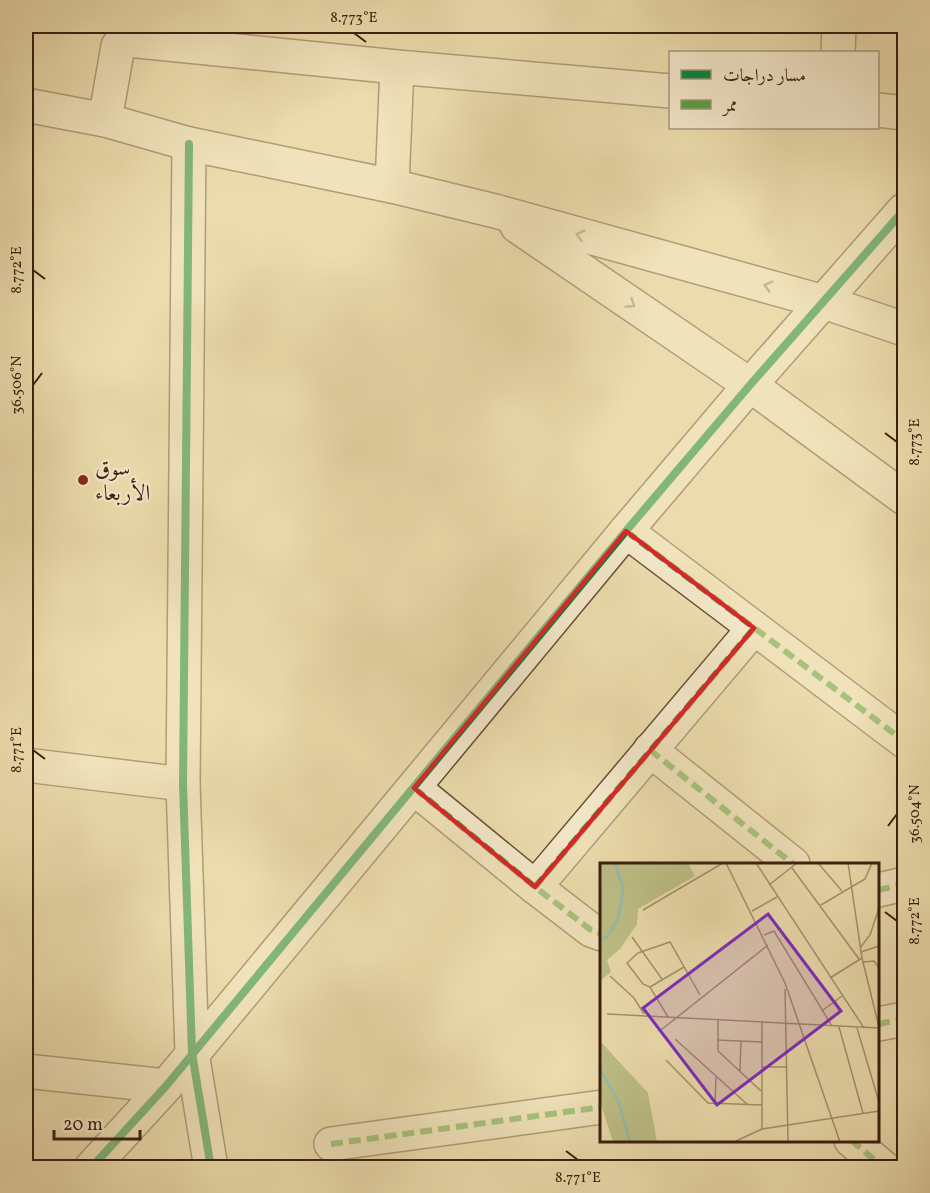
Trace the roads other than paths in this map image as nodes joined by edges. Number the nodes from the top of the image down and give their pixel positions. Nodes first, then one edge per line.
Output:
1 (839, 26) edge
2 (838, 51) edge
3 (397, 67) junction
4 (669, 91) edge
5 (26, 105) edge
6 (879, 110) edge
7 (904, 113) edge
8 (105, 120) junction
9 (189, 144) junction
10 (392, 186) junction
11 (904, 210) edge
12 (495, 212) junction
13 (824, 302) junction
14 (904, 329) edge
15 (750, 385) junction
16 (904, 498) edge
17 (626, 531) junction
18 (754, 628) junction
19 (904, 741) edge
20 (650, 750) junction
21 (26, 765) edge
22 (183, 784) junction
23 (414, 788) junction
24 (792, 863) edge
25 (904, 884) edge
26 (535, 887) junction
27 (879, 890) edge
28 (600, 933) edge
29 (904, 1019) edge
30 (879, 1024) edge
31 (192, 1053) junction
32 (26, 1071) edge
33 (166, 1086) junction
34 (600, 1107) edge
35 (853, 1142) edge
36 (331, 1144) dead end
37 (91, 1167) edge
38 (211, 1167) edge
39 (884, 1167) edge

1 - 2 street
3 - 4 street
3 - 8 street
3 - 10 street
5 - 8 street
6 - 7 street
8 - 9 street
9 - 10 street
9 - 22 street
10 - 12 street
11 - 13 street
13 -> 12 street
12 -> 15 street
13 - 14 street
13 - 15 street
15 - 16 street
15 - 17 street
17 - 18 street
17 - 23 street
18 - 19 street
18 - 20 street
20 - 24 street
20 - 26 street
21 - 22 street
22 - 31 street
23 - 26 street
23 - 31 street
25 - 27 street
26 - 28 street
29 - 30 street
31 - 33 street
31 - 38 street
32 - 33 street
33 - 37 street
34 - 36 street
35 - 39 street

